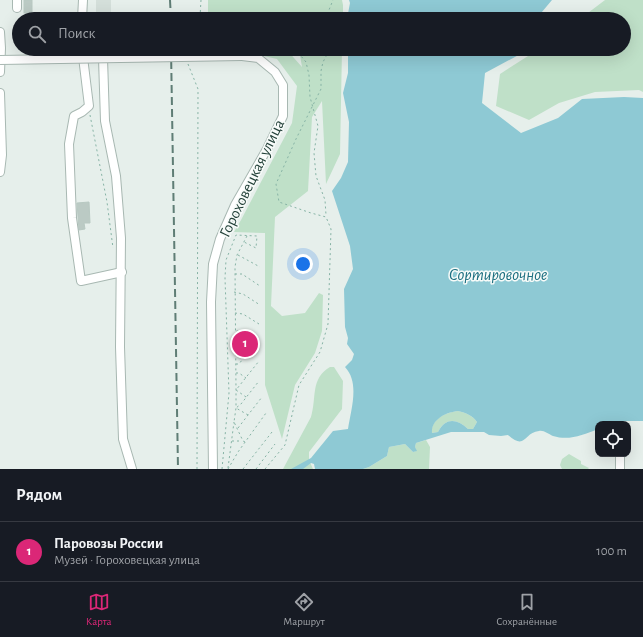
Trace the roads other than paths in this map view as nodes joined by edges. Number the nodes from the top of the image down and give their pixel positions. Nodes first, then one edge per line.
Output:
1 (82, 0) edge
2 (82, 12) edge
3 (0, 32) edge
4 (83, 56) edge
5 (103, 58) junction
6 (0, 60) edge
7 (0, 72) edge
8 (0, 93) edge
9 (1, 132) edge
10 (0, 172) edge
11 (122, 272) junction
12 (620, 457) edge
13 (132, 469) edge
14 (213, 469) edge
15 (620, 469) edge

1 - 2 street
3 - 7 street
4 - 11 street
5 - 6 street, Гороховецкая улица, bridge
5 - 11 street
5 - 14 street, Гороховецкая улица, bridge
8 - 9 street
9 - 10 street
11 - 13 street
12 - 15 street

